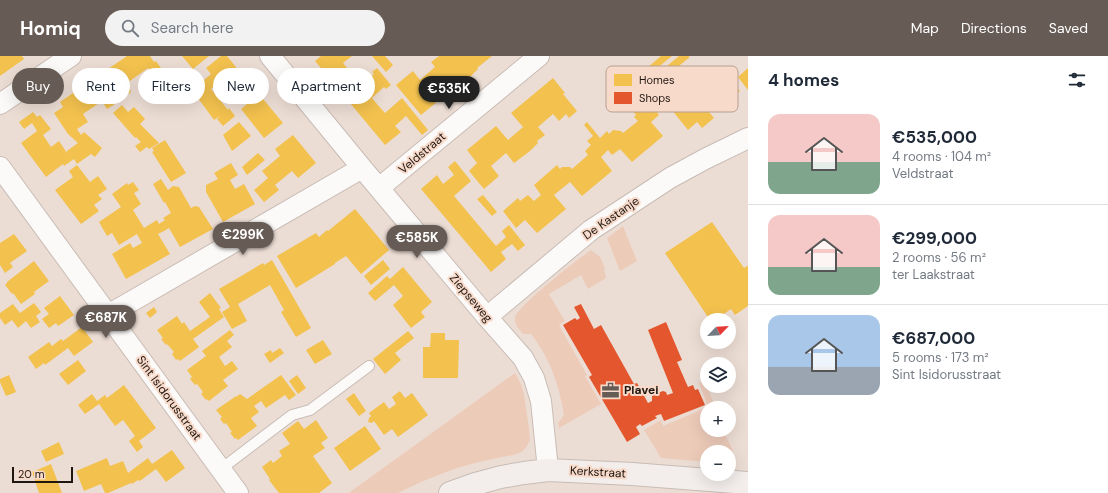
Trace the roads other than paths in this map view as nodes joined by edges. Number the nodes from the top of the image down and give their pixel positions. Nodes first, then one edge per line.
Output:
1 (71, 56) edge
2 (539, 56) edge
3 (274, 57) edge
4 (0, 104) edge
5 (748, 138) edge
6 (0, 167) edge
7 (362, 168) junction
8 (379, 188) junction
9 (108, 315) junction
10 (487, 317) junction
11 (369, 366) dead end
12 (221, 469) junction
13 (548, 470) junction
14 (748, 483) edge
15 (238, 493) edge
16 (450, 493) edge

1 - 4 street
2 - 8 street, Veldstraat
3 - 7 street, Ziepseweg
5 - 10 street, De Kastanje
6 - 9 street, Sint Isidorusstraat
7 - 8 street, Ziepseweg
7 - 9 street
8 - 10 street, Ziepseweg
9 - 12 street, Sint Isidorusstraat
10 - 13 street, Ziepseweg
11 - 12 lane
12 - 15 street, Sint Isidorusstraat
13 - 14 street, Kerkstraat
13 - 16 street, Kerkstraat

